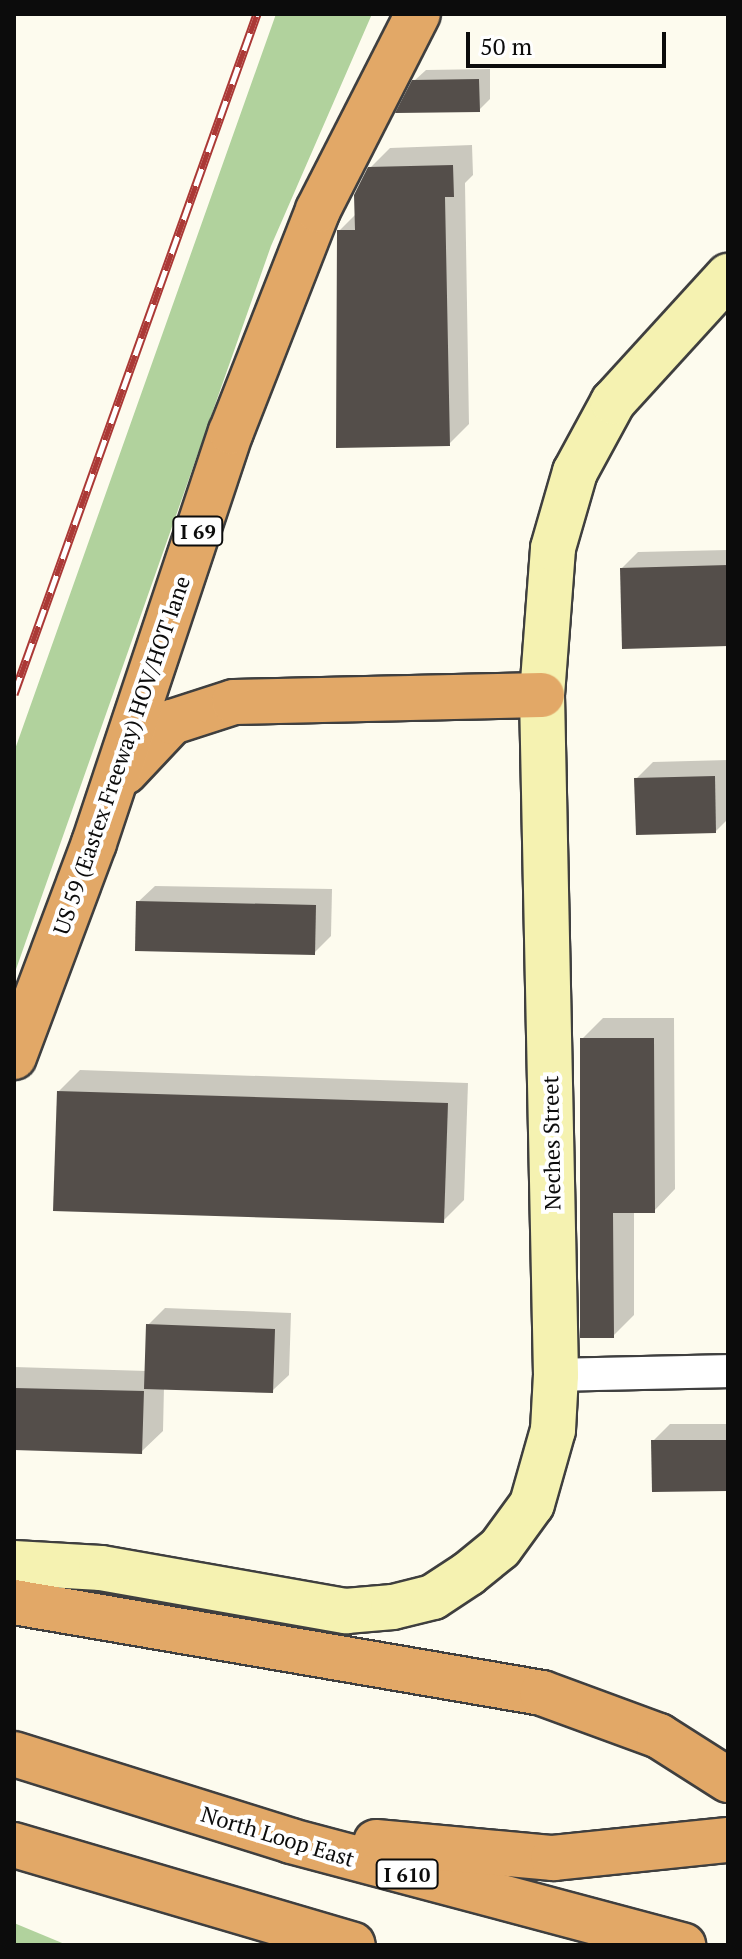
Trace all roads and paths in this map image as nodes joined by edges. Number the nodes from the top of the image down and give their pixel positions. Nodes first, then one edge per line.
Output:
1 (417, 16) edge
2 (728, 276) edge
3 (542, 695) junction
4 (112, 790) junction
5 (14, 1057) edge
6 (728, 1371) edge
7 (556, 1375) junction
8 (14, 1563) edge
9 (14, 1602) edge
10 (14, 1754) edge
11 (728, 1780) edge
12 (134, 1793) junction
13 (728, 1840) edge
14 (14, 1845) edge
15 (353, 1945) edge
16 (683, 1945) edge

1 - 4 highway, US 59 (Eastex Freeway) HOV/HOT lane / I 69
2 - 3 main road, Neches Street
3 - 4 highway
3 - 7 main road, Neches Street
4 - 5 highway, US 59 (Eastex Freeway) HOV/HOT lane / I 69
6 - 7 street
7 - 8 main road, Neches Street
9 - 11 highway
10 - 12 highway, North Loop East / I 610
12 - 13 highway
12 - 16 highway, North Loop East / I 610
14 - 15 highway

